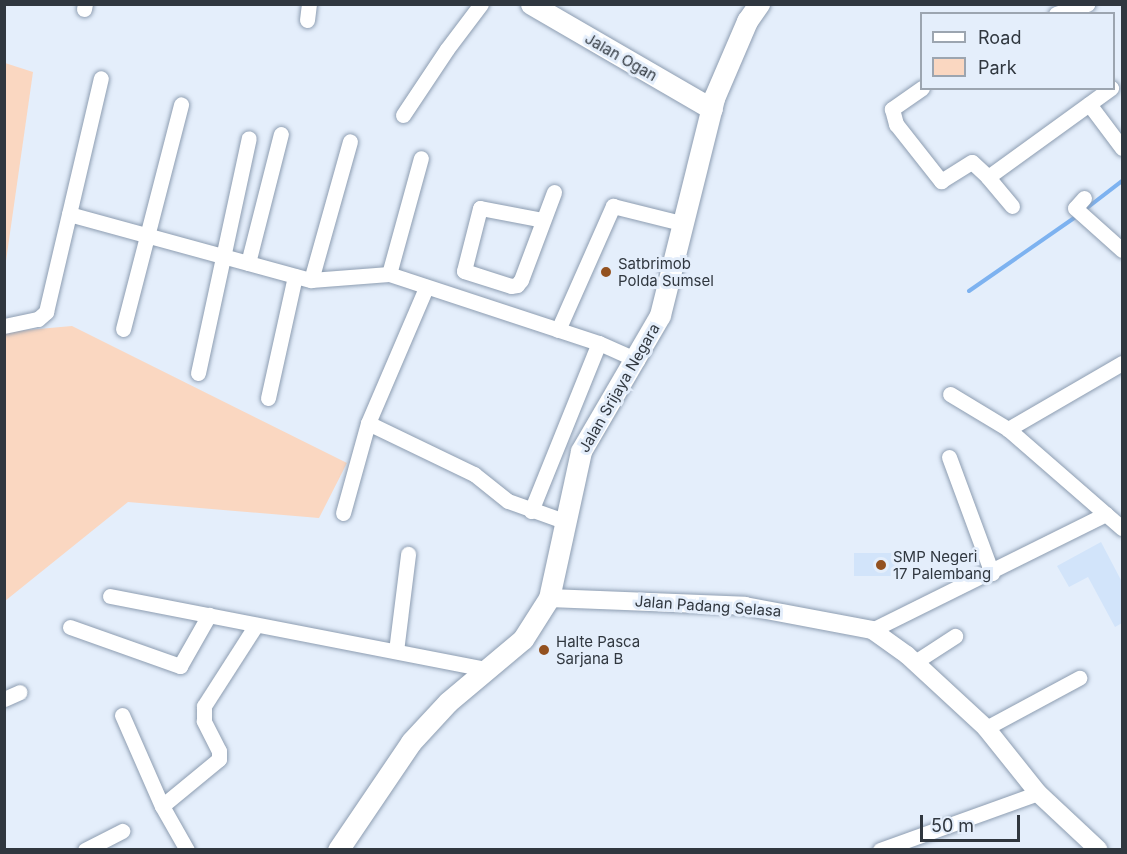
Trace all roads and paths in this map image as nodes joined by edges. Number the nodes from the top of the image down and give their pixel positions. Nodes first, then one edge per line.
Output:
1 (481, 4) edge
2 (531, 4) edge
3 (759, 4) edge
4 (1087, 4) edge
5 (1062, 12) edge
6 (101, 78) dead end
7 (920, 89) edge
8 (1109, 90) edge
9 (181, 104) dead end
10 (1089, 104) junction
11 (712, 109) junction
12 (403, 116) dead end
13 (280, 134) dead end
14 (249, 138) dead end
15 (350, 141) dead end
16 (1122, 148) edge
17 (421, 158) dead end
18 (988, 177) junction
19 (554, 192) dead end
20 (1084, 198) dead end
21 (1012, 206) dead end
22 (69, 214) junction
23 (543, 219) junction
24 (685, 224) junction
25 (148, 236) junction
26 (1122, 250) edge
27 (221, 257) junction
28 (248, 263) junction
29 (389, 274) junction
30 (295, 276) junction
31 (311, 280) junction
32 (490, 280) junction
33 (426, 288) junction
34 (483, 304) junction
35 (4, 326) edge
36 (123, 329) dead end
37 (558, 330) junction
38 (599, 343) junction
39 (637, 360) junction
40 (1122, 363) edge
41 (198, 373) dead end
42 (950, 394) dead end
43 (267, 398) dead end
44 (369, 423) junction
45 (1008, 429) junction
46 (949, 457) dead end
47 (531, 511) junction
48 (343, 513) dead end
49 (1106, 514) junction
50 (564, 521) junction
51 (1122, 528) edge
52 (408, 554) dead end
53 (992, 573) junction
54 (110, 596) dead end
55 (549, 597) junction
56 (209, 615) junction
57 (256, 625) junction
58 (70, 627) dead end
59 (872, 630) junction
60 (955, 636) dead end
61 (396, 651) junction
62 (915, 662) junction
63 (485, 669) junction
64 (1079, 678) dead end
65 (20, 692) dead end
66 (4, 699) edge
67 (122, 715) dead end
68 (986, 728) junction
69 (1038, 794) junction
70 (162, 806) junction
71 (122, 831) dead end
72 (85, 849) edge
73 (188, 849) edge
74 (338, 849) edge
75 (880, 849) edge
76 (1100, 849) edge

1 - 12 street
2 - 11 main road, Jalan Ogan
3 - 11 main road, Jalan Srijaya Negara
4 - 5 street
6 - 22 street
7 - 18 street
8 - 10 street
9 - 25 street
10 - 16 street
10 - 18 street
11 - 24 main road, Jalan Srijaya Negara
13 - 28 street
14 - 27 street
15 - 31 street
17 - 29 street
18 - 21 street
19 - 23 street
20 - 26 street
22 - 25 street
22 - 35 street
23 - 32 street
23 - 32 street
24 - 37 street
24 - 39 main road, Jalan Srijaya Negara
25 - 27 street
25 - 36 street
27 - 28 street
27 - 41 street
28 - 30 street
29 - 31 street
29 - 33 street
30 - 31 street
30 - 43 street
32 - 34 street
33 - 34 street
33 - 44 street
34 - 37 street
37 - 38 street
38 - 39 street
38 - 47 street
39 - 50 main road, Jalan Srijaya Negara
40 - 45 street
42 - 45 street
44 - 47 street
44 - 48 street
45 - 49 street
46 - 53 street
47 - 50 street
49 - 51 street
49 - 53 street
50 - 55 main road, Jalan Srijaya Negara
52 - 61 street
53 - 59 street
54 - 56 street
55 - 59 street, Jalan Padang Selasa
55 - 63 main road, Jalan Srijaya Negara
56 - 57 street
56 - 58 street
57 - 61 street
57 - 70 street
59 - 62 street, Jalan Padang Selasa
60 - 62 street
61 - 63 street
62 - 68 street, Jalan Padang Selasa
63 - 74 main road, Jalan Srijaya Negara
64 - 68 street
65 - 66 street
67 - 70 street
68 - 69 street, Jalan Padang Selasa
69 - 75 street
69 - 76 street, Jalan Padang Selasa
70 - 73 street
71 - 72 street

